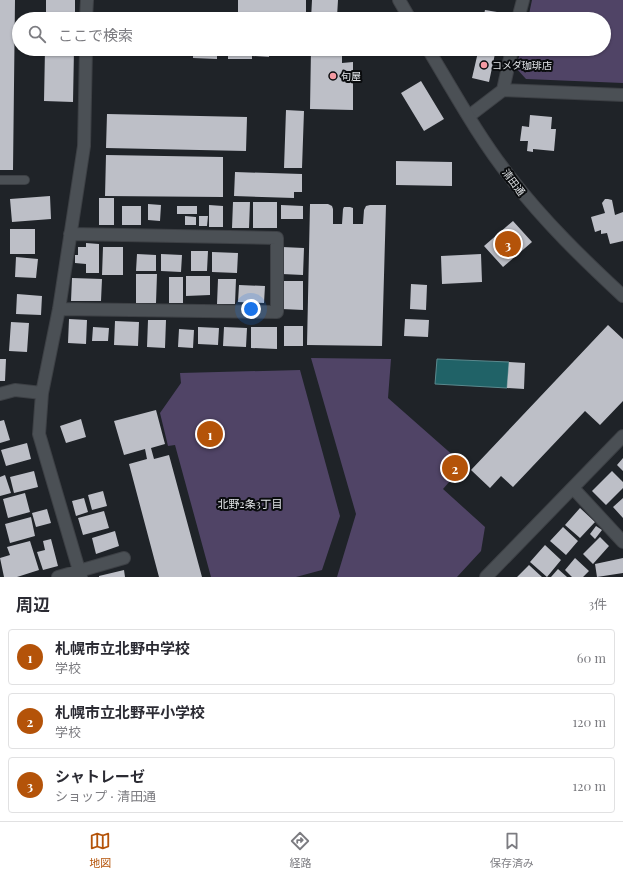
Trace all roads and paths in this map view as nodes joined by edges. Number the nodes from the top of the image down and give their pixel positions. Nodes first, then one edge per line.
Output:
1 (87, 0) edge
2 (399, 0) edge
3 (523, 0) edge
4 (86, 12) edge
5 (406, 12) edge
6 (520, 12) edge
7 (86, 56) edge
8 (432, 56) edge
9 (510, 56) edge
10 (503, 90) junction
11 (623, 95) edge
12 (469, 116) junction
13 (0, 180) edge
14 (25, 180) dead end
15 (70, 234) junction
16 (623, 296) edge
17 (59, 309) junction
18 (42, 393) junction
19 (0, 394) edge
20 (623, 436) edge
21 (573, 488) junction
22 (623, 542) edge
23 (124, 558) dead end
24 (80, 574) edge
25 (58, 577) edge
26 (486, 577) edge

1 - 4 street
2 - 5 street
3 - 6 street
7 - 15 street
8 - 12 street, 清田通
9 - 10 street
10 - 11 street
10 - 12 street
12 - 16 street, 清田通
13 - 14 lane
15 - 17 street
15 - 17 street
17 - 18 street
18 - 19 street
18 - 24 street
20 - 21 street
21 - 22 street
21 - 26 street
23 - 24 street
24 - 25 street

